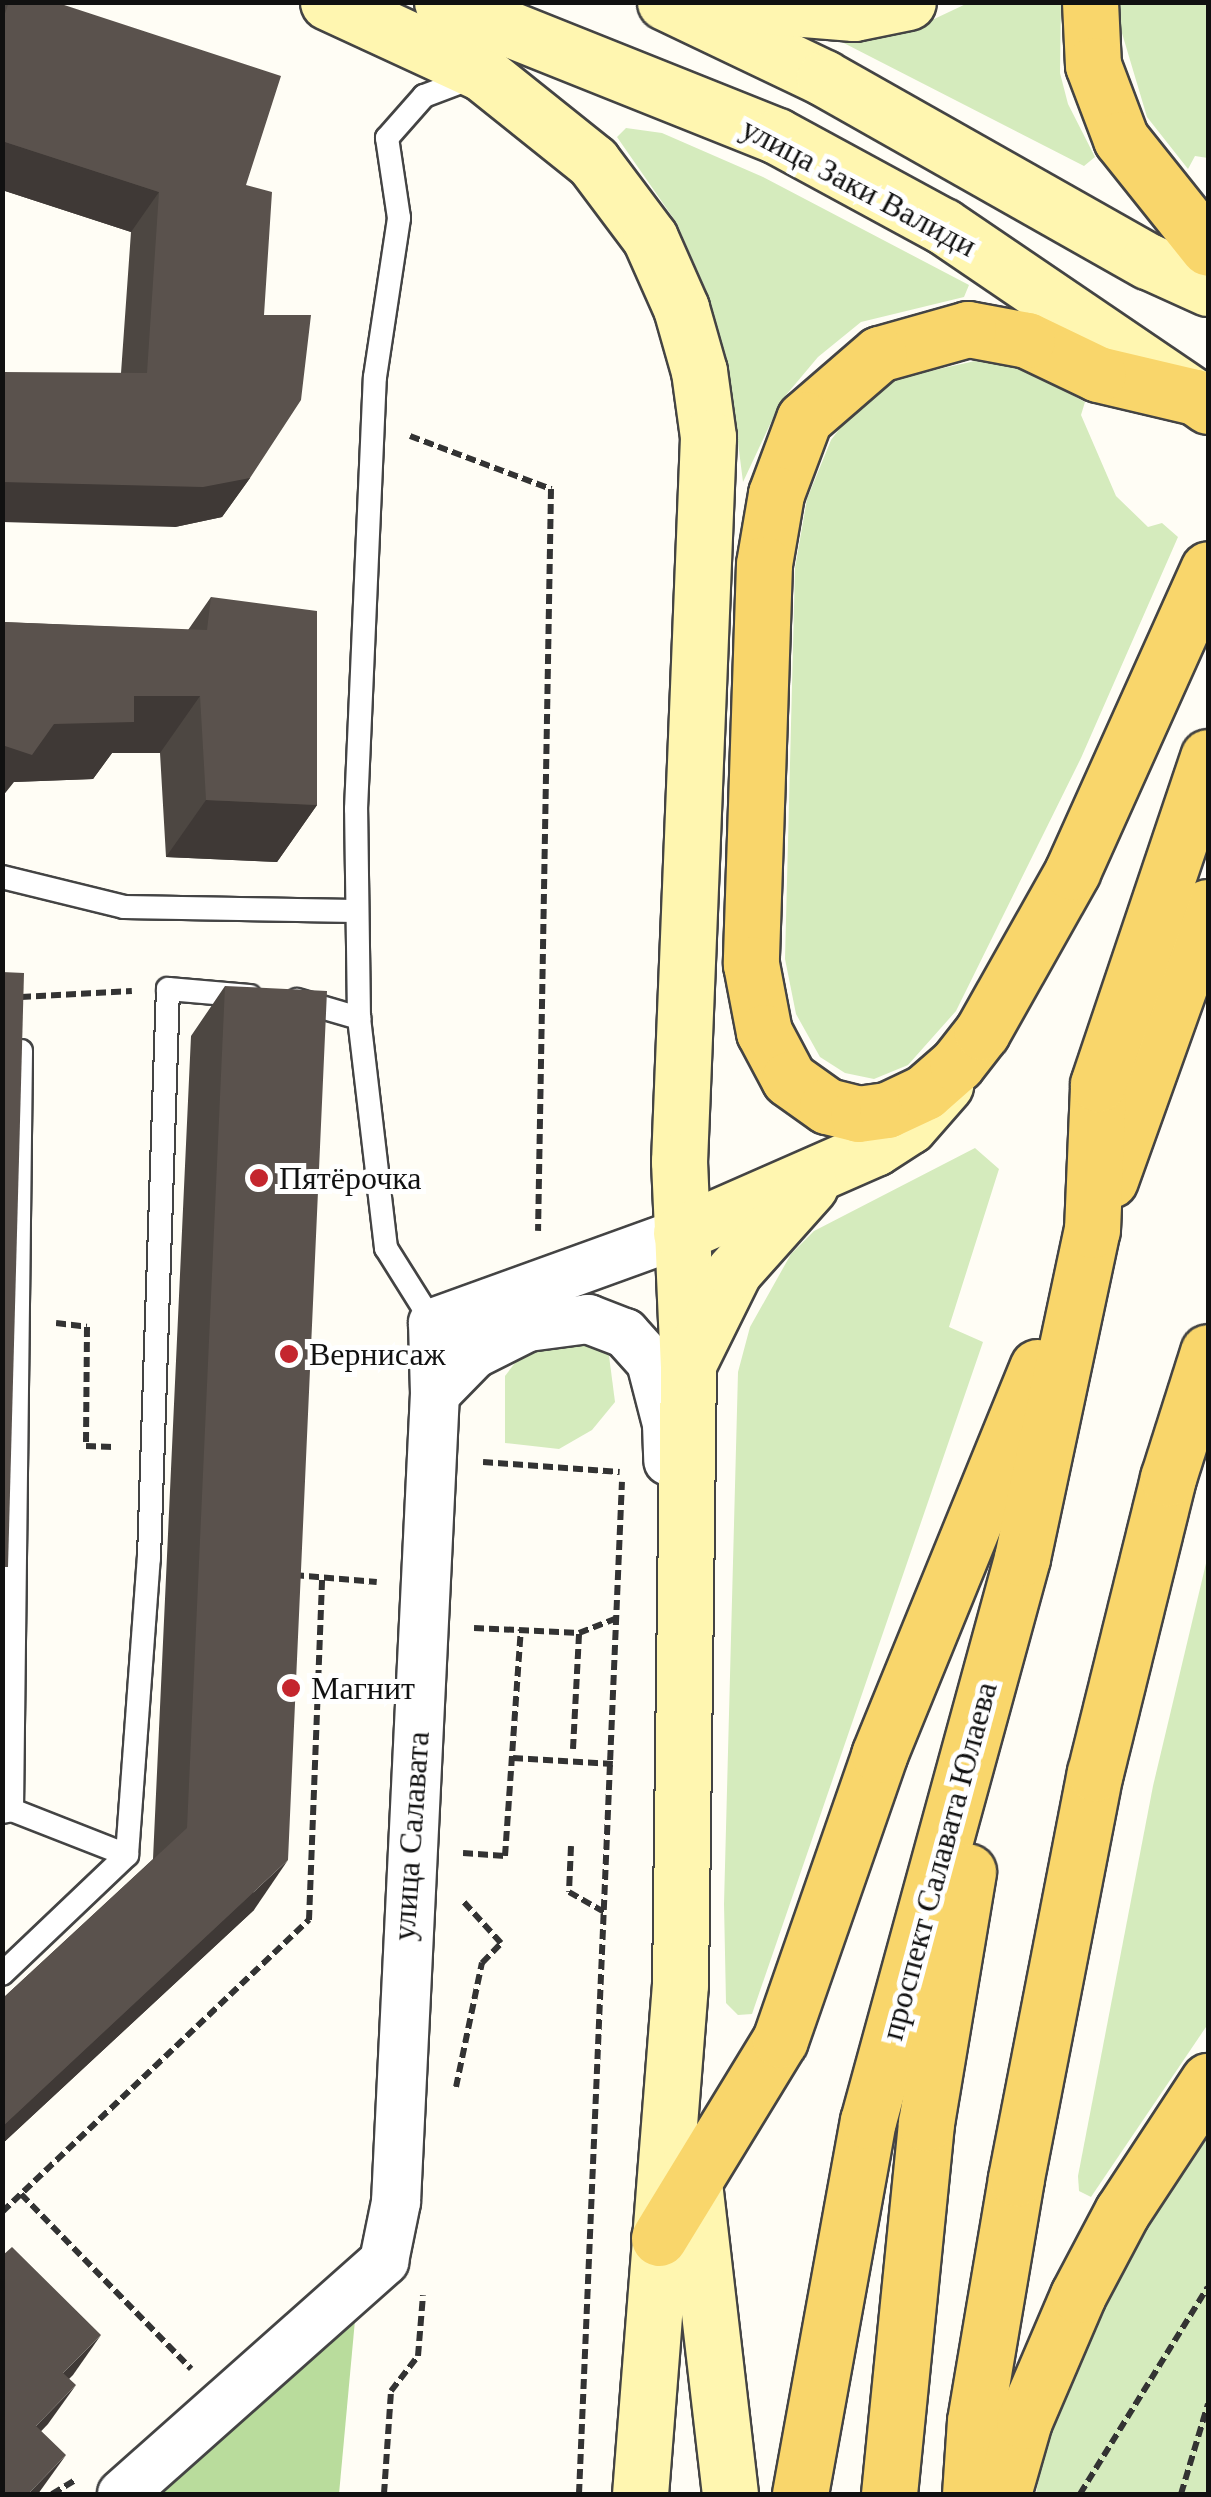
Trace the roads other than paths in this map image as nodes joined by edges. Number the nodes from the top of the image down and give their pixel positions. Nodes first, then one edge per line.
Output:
1 (328, 2) edge
2 (442, 2) edge
3 (665, 2) edge
4 (718, 2) edge
5 (908, 2) edge
6 (1090, 2) edge
7 (482, 74) junction
8 (1208, 248) edge
9 (1208, 288) edge
10 (1105, 358) junction
11 (1202, 402) edge
12 (1208, 570) edge
13 (1208, 757) edge
14 (2, 878) edge
15 (1208, 907) edge
16 (355, 911) junction
17 (21, 996) edge
18 (359, 1018) junction
19 (957, 1064) junction
20 (831, 1167) junction
21 (1092, 1230) junction
22 (681, 1233) junction
23 (433, 1323) junction
24 (1208, 1352) edge
25 (688, 1365) junction
26 (436, 1394) junction
27 (1022, 1558) junction
28 (688, 1568) junction
29 (7, 1811) edge
30 (127, 1855) junction
31 (2, 1974) edge
32 (680, 1984) junction
33 (1208, 2081) edge
34 (694, 2188) junction
35 (660, 2238) junction
36 (122, 2494) edge
37 (640, 2494) edge
38 (730, 2494) edge
39 (800, 2494) edge
40 (888, 2494) edge
41 (970, 2494) edge
42 (1003, 2494) edge

1 - 7 main road
2 - 10 main road, улица Заки Валиди
3 - 9 main road
4 - 5 main road
6 - 8 main road
7 - 16 lane
7 - 22 main road
10 - 11 main road
10 - 19 main road
12 - 19 main road
13 - 21 main road
14 - 16 lane
15 - 21 main road
16 - 18 lane
17 - 29 lane
18 - 23 lane
18 - 30 lane
19 - 20 main road
20 - 22 main road
20 - 25 main road
21 - 27 main road, проспект Салавата Юлаева
21 - 34 main road
22 - 23 street
22 - 25 main road
23 - 26 street, улица Салавата
24 - 41 main road
25 - 28 main road
26 - 28 street
26 - 36 street, улица Салавата
27 - 39 main road, проспект Салавата Юлаева
27 - 40 main road
28 - 32 main road
29 - 30 lane
30 - 31 lane
32 - 34 main road
32 - 35 main road
33 - 42 main road
34 - 35 main road
34 - 38 main road
35 - 37 main road

